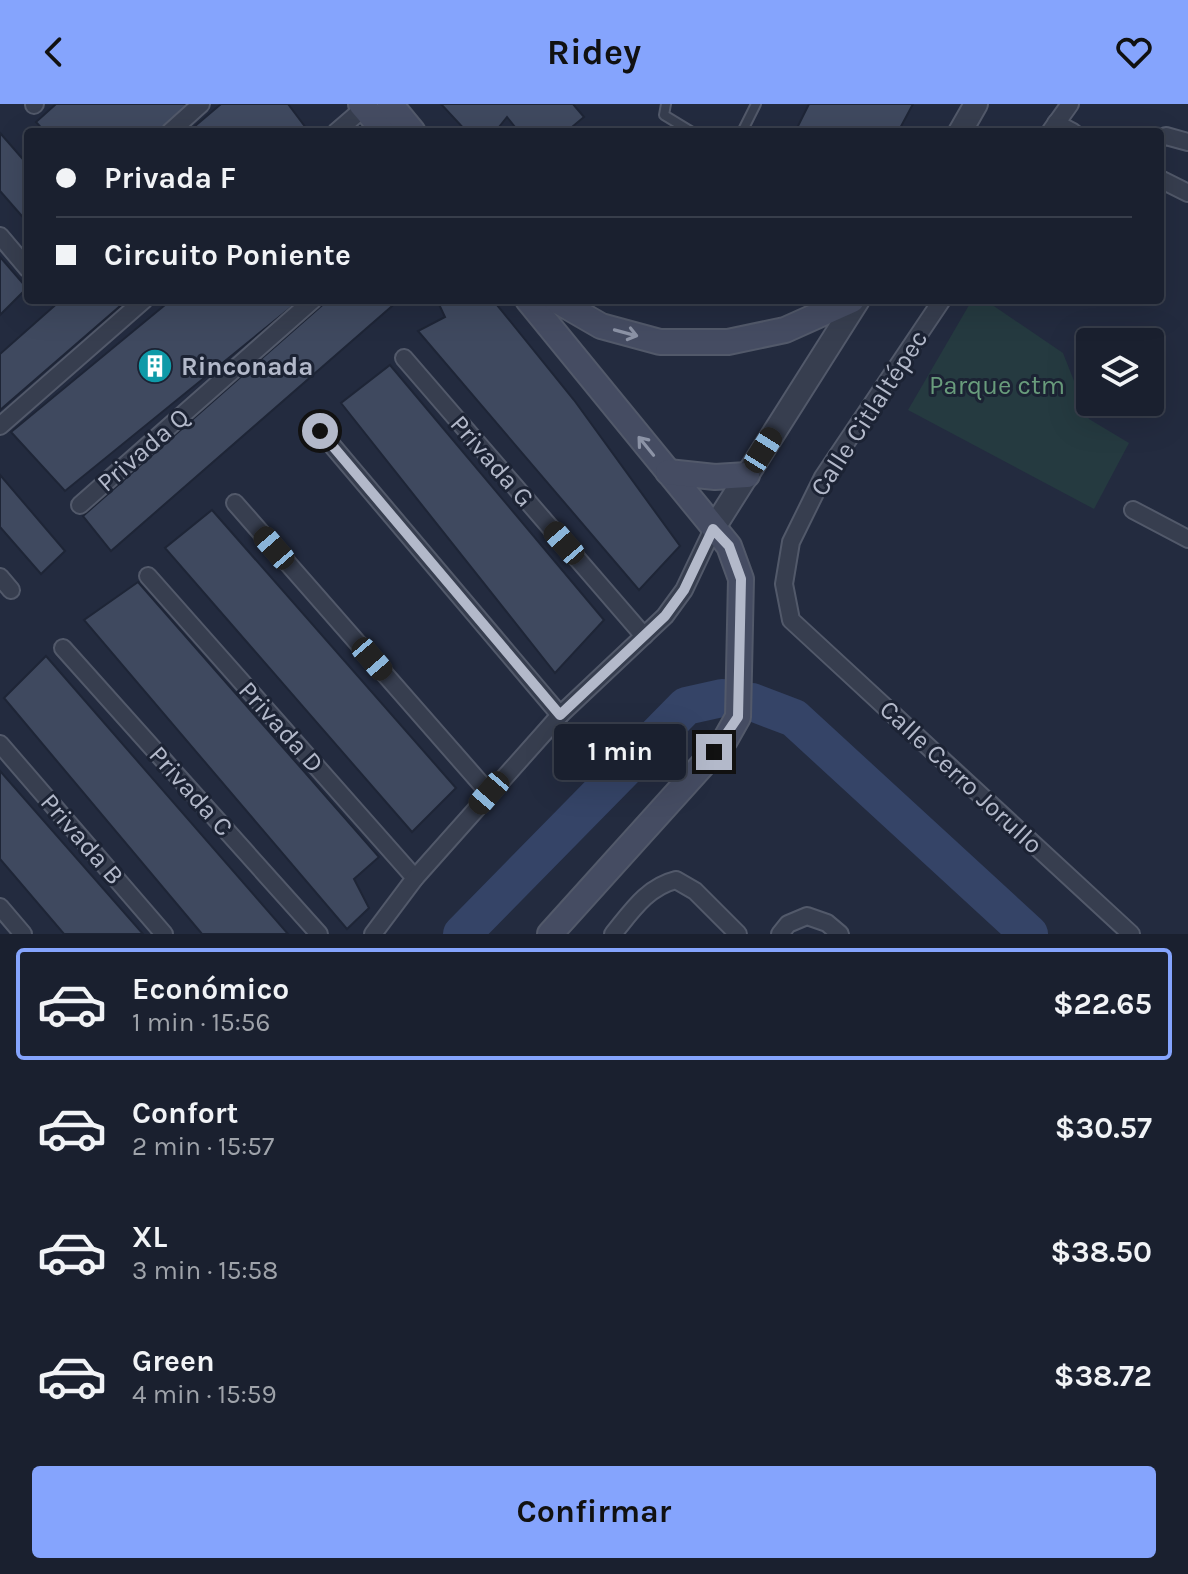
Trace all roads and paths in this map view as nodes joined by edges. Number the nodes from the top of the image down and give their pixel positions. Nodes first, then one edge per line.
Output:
1 (201, 104) edge
2 (390, 104) edge
3 (666, 104) edge
4 (756, 104) edge
5 (976, 104) edge
6 (1070, 104) edge
7 (363, 106) edge
8 (1053, 127) edge
9 (174, 128) edge
10 (340, 128) edge
11 (382, 128) edge
12 (410, 128) edge
13 (685, 128) edge
14 (744, 128) edge
15 (962, 128) edge
16 (1164, 137) edge
17 (1188, 142) edge
18 (1164, 181) edge
19 (1188, 193) edge
20 (0, 236) edge
21 (24, 264) edge
22 (139, 304) edge
23 (308, 304) edge
24 (531, 304) edge
25 (563, 304) edge
26 (846, 304) edge
27 (853, 304) edge
28 (939, 304) edge
29 (404, 358) dead end
30 (0, 426) edge
31 (320, 431) dead end
32 (668, 472) junction
33 (747, 475) junction
34 (235, 503) dead end
35 (80, 505) dead end
36 (1133, 510) dead end
37 (713, 529) junction
38 (1188, 539) edge
39 (148, 576) dead end
40 (791, 620) joint
41 (644, 636) junction
42 (63, 648) dead end
43 (560, 715) junction
44 (0, 744) edge
45 (489, 793) junction
46 (415, 878) junction
47 (0, 907) edge
48 (23, 934) edge
49 (164, 934) edge
50 (319, 934) edge
51 (373, 934) edge
52 (550, 934) edge
53 (613, 934) edge
54 (738, 934) edge
55 (780, 934) edge
56 (840, 934) edge
57 (1131, 934) edge

1 - 9 street
2 - 12 main road
3 - 13 lane
4 - 14 lane
5 - 15 street
6 - 8 street
7 - 10 street
7 - 11 main road
16 - 17 street
18 - 19 street
20 - 21 street
22 - 30 street
23 - 35 street, Privada Q
32 -> 24 main road
25 -> 26 main road
27 - 33 street
28 - 40 street, Calle Citlaltépec
29 - 41 street, Privada G
31 - 43 street
32 - 33 main road
32 - 37 main road
33 - 37 street
34 - 45 street
36 - 38 street
37 - 41 street
37 - 52 main road
39 - 46 street, Privada D
40 - 57 street, Calle Cerro Jorullo
41 - 43 street
42 - 50 street, Privada C
43 - 45 street
44 - 49 street, Privada B
45 - 46 street
46 - 51 street
47 - 48 street
53 - 54 street
55 - 56 street

